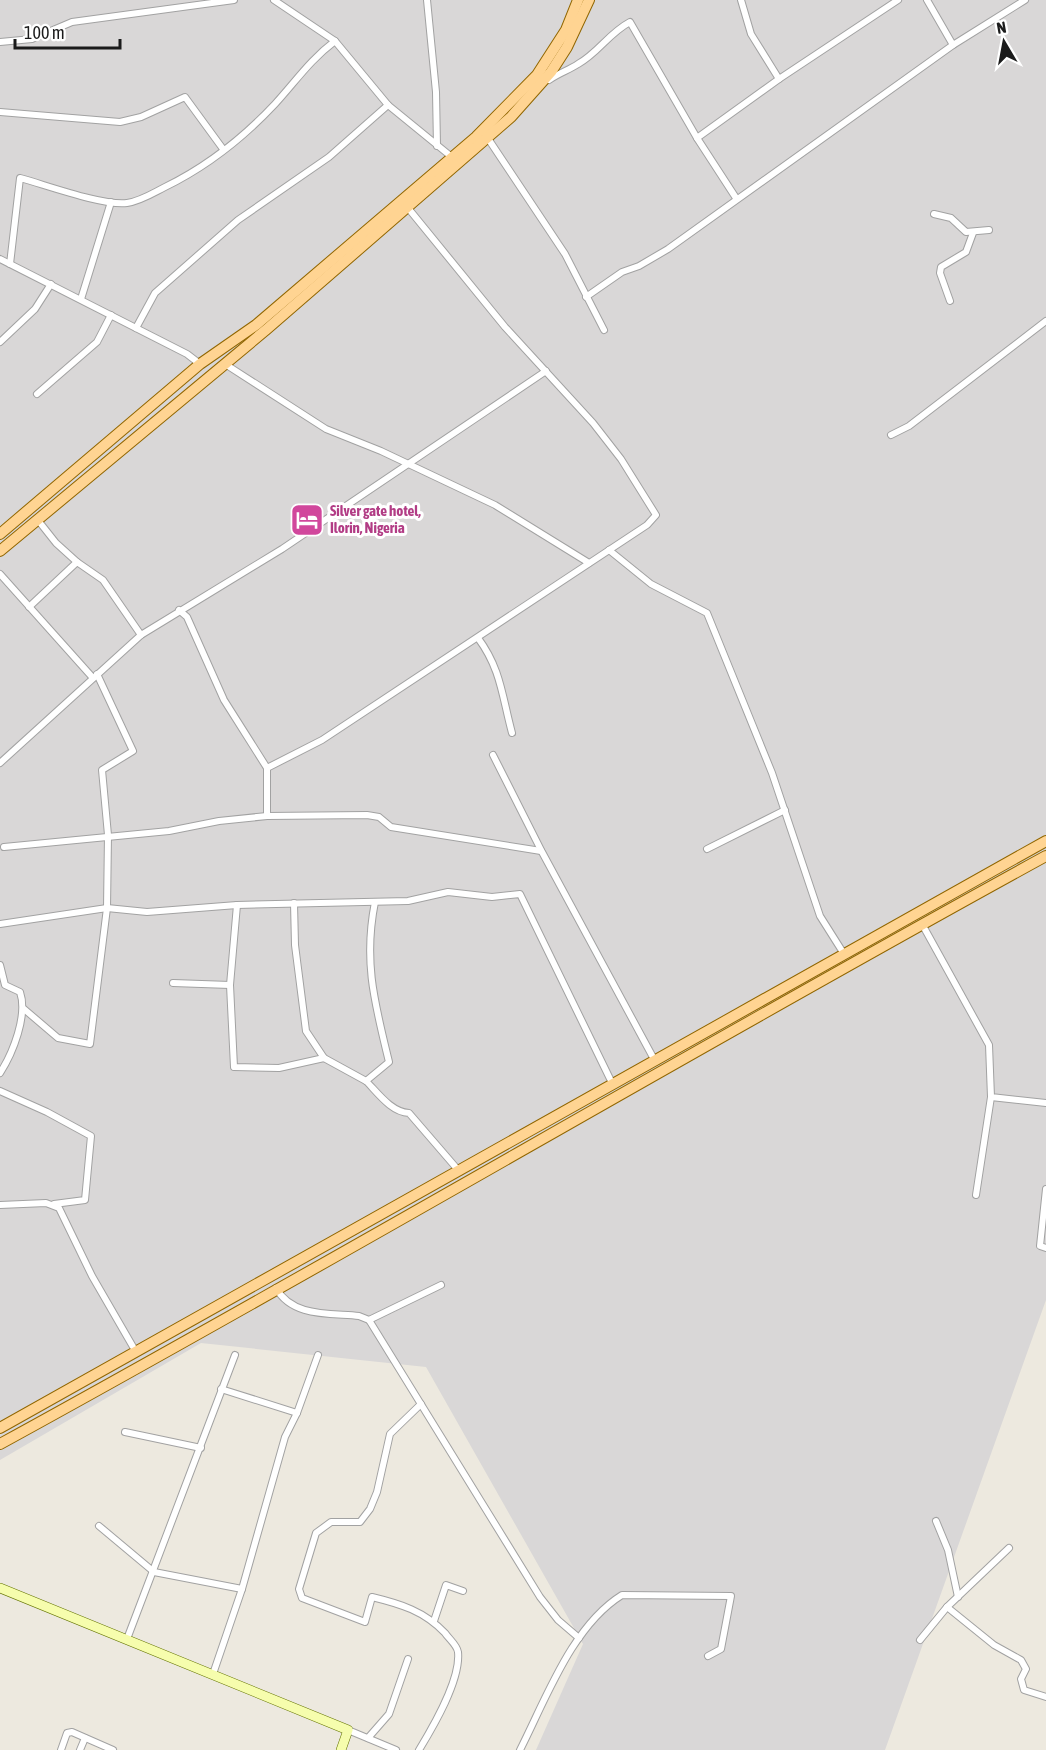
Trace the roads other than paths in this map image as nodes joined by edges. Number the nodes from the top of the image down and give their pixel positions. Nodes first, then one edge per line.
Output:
1 (234, 0) edge
2 (274, 0) edge
3 (427, 0) edge
4 (578, 0) edge
5 (589, 0) edge
6 (741, 0) edge
7 (898, 0) edge
8 (927, 0) edge
9 (1025, 0) edge
10 (1017, 2) edge
11 (0, 42) edge
12 (335, 42) junction
13 (953, 45) junction
14 (779, 79) junction
15 (539, 88) junction
16 (388, 105) junction
17 (0, 112) edge
18 (487, 137) junction
19 (697, 138) junction
20 (437, 146) junction
21 (223, 149) junction
22 (453, 158) junction
23 (736, 198) junction
24 (111, 202) junction
25 (408, 208) junction
26 (934, 214) dead end
27 (989, 230) dead end
28 (973, 232) junction
29 (0, 259) edge
30 (10, 264) junction
31 (51, 284) junction
32 (586, 297) junction
33 (81, 299) junction
34 (950, 301) dead end
35 (111, 315) junction
36 (1046, 321) edge
37 (136, 328) junction
38 (604, 330) dead end
39 (0, 342) edge
40 (200, 364) junction
41 (224, 364) junction
42 (546, 371) junction
43 (37, 394) dead end
44 (147, 408) junction
45 (157, 418) junction
46 (891, 435) dead end
47 (409, 464) junction
48 (37, 519) junction
49 (0, 534) edge
50 (609, 550) junction
51 (0, 551) edge
52 (77, 562) junction
53 (589, 563) junction
54 (0, 574) edge
55 (196, 600) junction
56 (29, 607) junction
57 (179, 610) junction
58 (187, 618) junction
59 (141, 635) junction
60 (478, 638) junction
61 (95, 676) junction
62 (512, 733) dead end
63 (493, 755) dead end
64 (0, 763) edge
65 (267, 768) junction
66 (785, 810) junction
67 (267, 816) junction
68 (108, 835) junction
69 (1046, 841) edge
70 (4, 847) dead end
71 (707, 849) dead end
72 (541, 851) junction
73 (1046, 856) edge
74 (375, 902) junction
75 (294, 903) junction
76 (237, 905) junction
77 (107, 908) junction
78 (0, 924) edge
79 (922, 924) junction
80 (844, 954) junction
81 (0, 965) edge
82 (173, 983) dead end
83 (230, 985) junction
84 (24, 1009) junction
85 (324, 1058) junction
86 (655, 1061) junction
87 (0, 1073) edge
88 (366, 1081) junction
89 (613, 1085) junction
90 (0, 1091) edge
91 (991, 1097) junction
92 (1046, 1103) edge
93 (459, 1171) junction
94 (1046, 1188) edge
95 (976, 1195) dead end
96 (54, 1204) junction
97 (0, 1205) edge
98 (1046, 1248) edge
99 (441, 1285) dead end
100 (276, 1288) junction
101 (369, 1320) junction
102 (136, 1352) junction
103 (235, 1355) dead end
104 (318, 1355) dead end
105 (221, 1389) junction
106 (421, 1404) junction
107 (297, 1413) junction
108 (0, 1428) edge
109 (125, 1432) dead end
110 (0, 1444) edge
111 (201, 1448) junction
112 (936, 1521) dead end
113 (99, 1526) dead end
114 (1009, 1548) dead end
115 (153, 1572) junction
116 (0, 1588) edge
117 (242, 1589) junction
118 (463, 1591) dead end
119 (958, 1597) junction
120 (947, 1607) junction
121 (434, 1621) junction
122 (579, 1638) junction
123 (127, 1639) junction
124 (920, 1640) dead end
125 (708, 1656) dead end
126 (408, 1659) dead end
127 (213, 1674) junction
128 (1046, 1697) edge
129 (348, 1730) junction
130 (85, 1738) junction
131 (368, 1738) junction
132 (102, 1748) edge
133 (61, 1750) edge
134 (80, 1750) edge
135 (113, 1750) edge
136 (340, 1750) edge
137 (396, 1750) edge
138 (419, 1750) edge
139 (520, 1750) edge

1 - 11 street
2 - 12 street
3 - 20 street
4 - 22 main road
5 - 15 main road
6 - 14 street
7 - 14 street
8 - 13 street
9 - 10 street
10 - 13 street
12 - 16 street
12 - 21 street
13 - 23 street
14 - 19 street
15 - 18 main road
15 - 19 street
16 - 20 street
16 - 37 street
17 - 21 street
18 - 25 main road
18 - 32 street
19 - 23 street
20 - 22 street
21 - 24 street
22 - 40 main road
23 - 32 street
24 - 30 street
24 - 33 street
25 - 41 main road
25 - 42 street
26 - 28 street
27 - 28 street
28 - 34 street
29 - 30 street
30 - 31 street
31 - 33 street
31 - 39 street
32 - 38 street
33 - 35 street
35 - 37 street
35 - 43 street
36 - 46 street
37 - 40 street
40 - 44 main road
41 - 45 main road
41 - 47 street
42 - 47 street
42 - 50 street
44 - 45 main road
44 - 49 main road
45 - 48 main road
47 - 53 street
47 - 55 street
48 - 51 main road
48 - 52 street
50 - 53 street
50 - 66 street
52 - 56 street
52 - 59 street
53 - 60 street
54 - 56 street
55 - 57 street
55 - 58 street
56 - 61 street
57 - 58 street
57 - 59 street
58 - 65 street
59 - 61 street
60 - 62 street
60 - 65 street
61 - 64 street
61 - 68 street
63 - 72 street
65 - 67 street
66 - 71 street
66 - 80 street
67 - 68 street
67 - 72 street
68 - 70 street
68 - 77 street
69 - 80 main road
72 - 86 street
73 - 79 main road
74 - 75 street
74 - 88 street
74 - 89 street
75 - 76 street
75 - 85 street
76 - 77 street
76 - 83 street
77 - 78 street
77 - 84 street
79 - 91 street
79 - 100 main road
80 - 86 main road
81 - 84 street
82 - 83 street
83 - 85 street
84 - 87 street
85 - 88 street
86 - 89 main road
88 - 93 street
89 - 93 main road
90 - 96 street
91 - 92 street
91 - 95 street
93 - 102 main road
94 - 98 street
96 - 97 street
96 - 102 street
99 - 101 street
100 - 101 street
100 - 110 main road
101 - 106 street
102 - 108 main road
103 - 105 street
104 - 107 street
105 - 107 street
105 - 111 street
106 - 121 street
106 - 122 street
107 - 117 street
109 - 111 street
111 - 115 street
112 - 119 street
113 - 115 street
114 - 119 street
115 - 117 street
115 - 123 street
116 - 123 street
117 - 127 street
118 - 121 street
119 - 120 street
120 - 124 street
120 - 128 street
121 - 138 street
122 - 125 street
122 - 139 street
123 - 127 street
126 - 131 street
127 - 129 street
129 - 131 street
129 - 136 street
130 - 132 street
130 - 133 street
130 - 134 street
131 - 137 street
132 - 135 street

